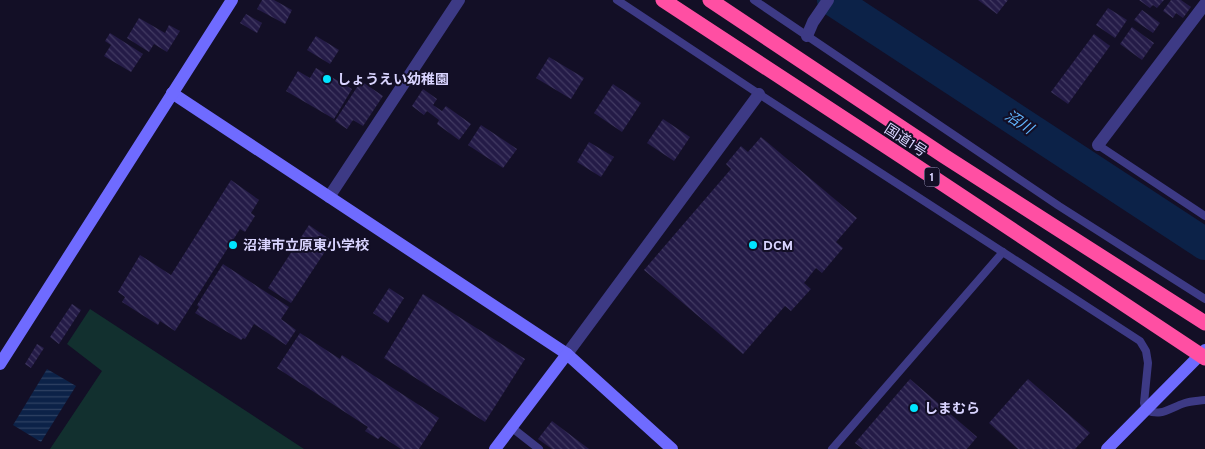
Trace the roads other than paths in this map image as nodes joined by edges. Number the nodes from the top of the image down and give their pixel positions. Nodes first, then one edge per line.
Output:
1 (232, 0) edge
2 (459, 0) edge
3 (617, 0) edge
4 (663, 0) edge
5 (710, 0) edge
6 (754, 0) edge
7 (828, 0) edge
8 (1205, 4) edge
9 (807, 36) junction
10 (172, 93) junction
11 (759, 94) junction
12 (1098, 145) joint
13 (329, 197) junction
14 (1205, 216) edge
15 (1003, 252) junction
16 (1205, 299) edge
17 (1205, 323) edge
18 (567, 354) junction
19 (1203, 354) edge
20 (0, 364) edge
21 (1205, 400) edge
22 (1146, 410) junction
23 (512, 427) junction
24 (495, 449) edge
25 (539, 449) edge
26 (672, 449) edge
27 (832, 449) edge
28 (1107, 449) edge

1 - 10 street
2 - 13 street
3 - 11 lane
4 - 19 highway, 国道1号 / 1
5 - 17 highway, 国道1号 / 1
6 - 9 lane
7 - 9 street
8 - 12 street
9 - 16 lane
10 - 13 street
10 - 20 street
11 - 15 lane
11 - 18 street
12 - 14 lane
13 - 18 street
15 - 22 lane
15 - 27 lane
18 - 23 street
18 - 26 street
19 - 22 street
21 - 22 lane
22 - 28 street
23 - 24 street
23 - 25 lane

